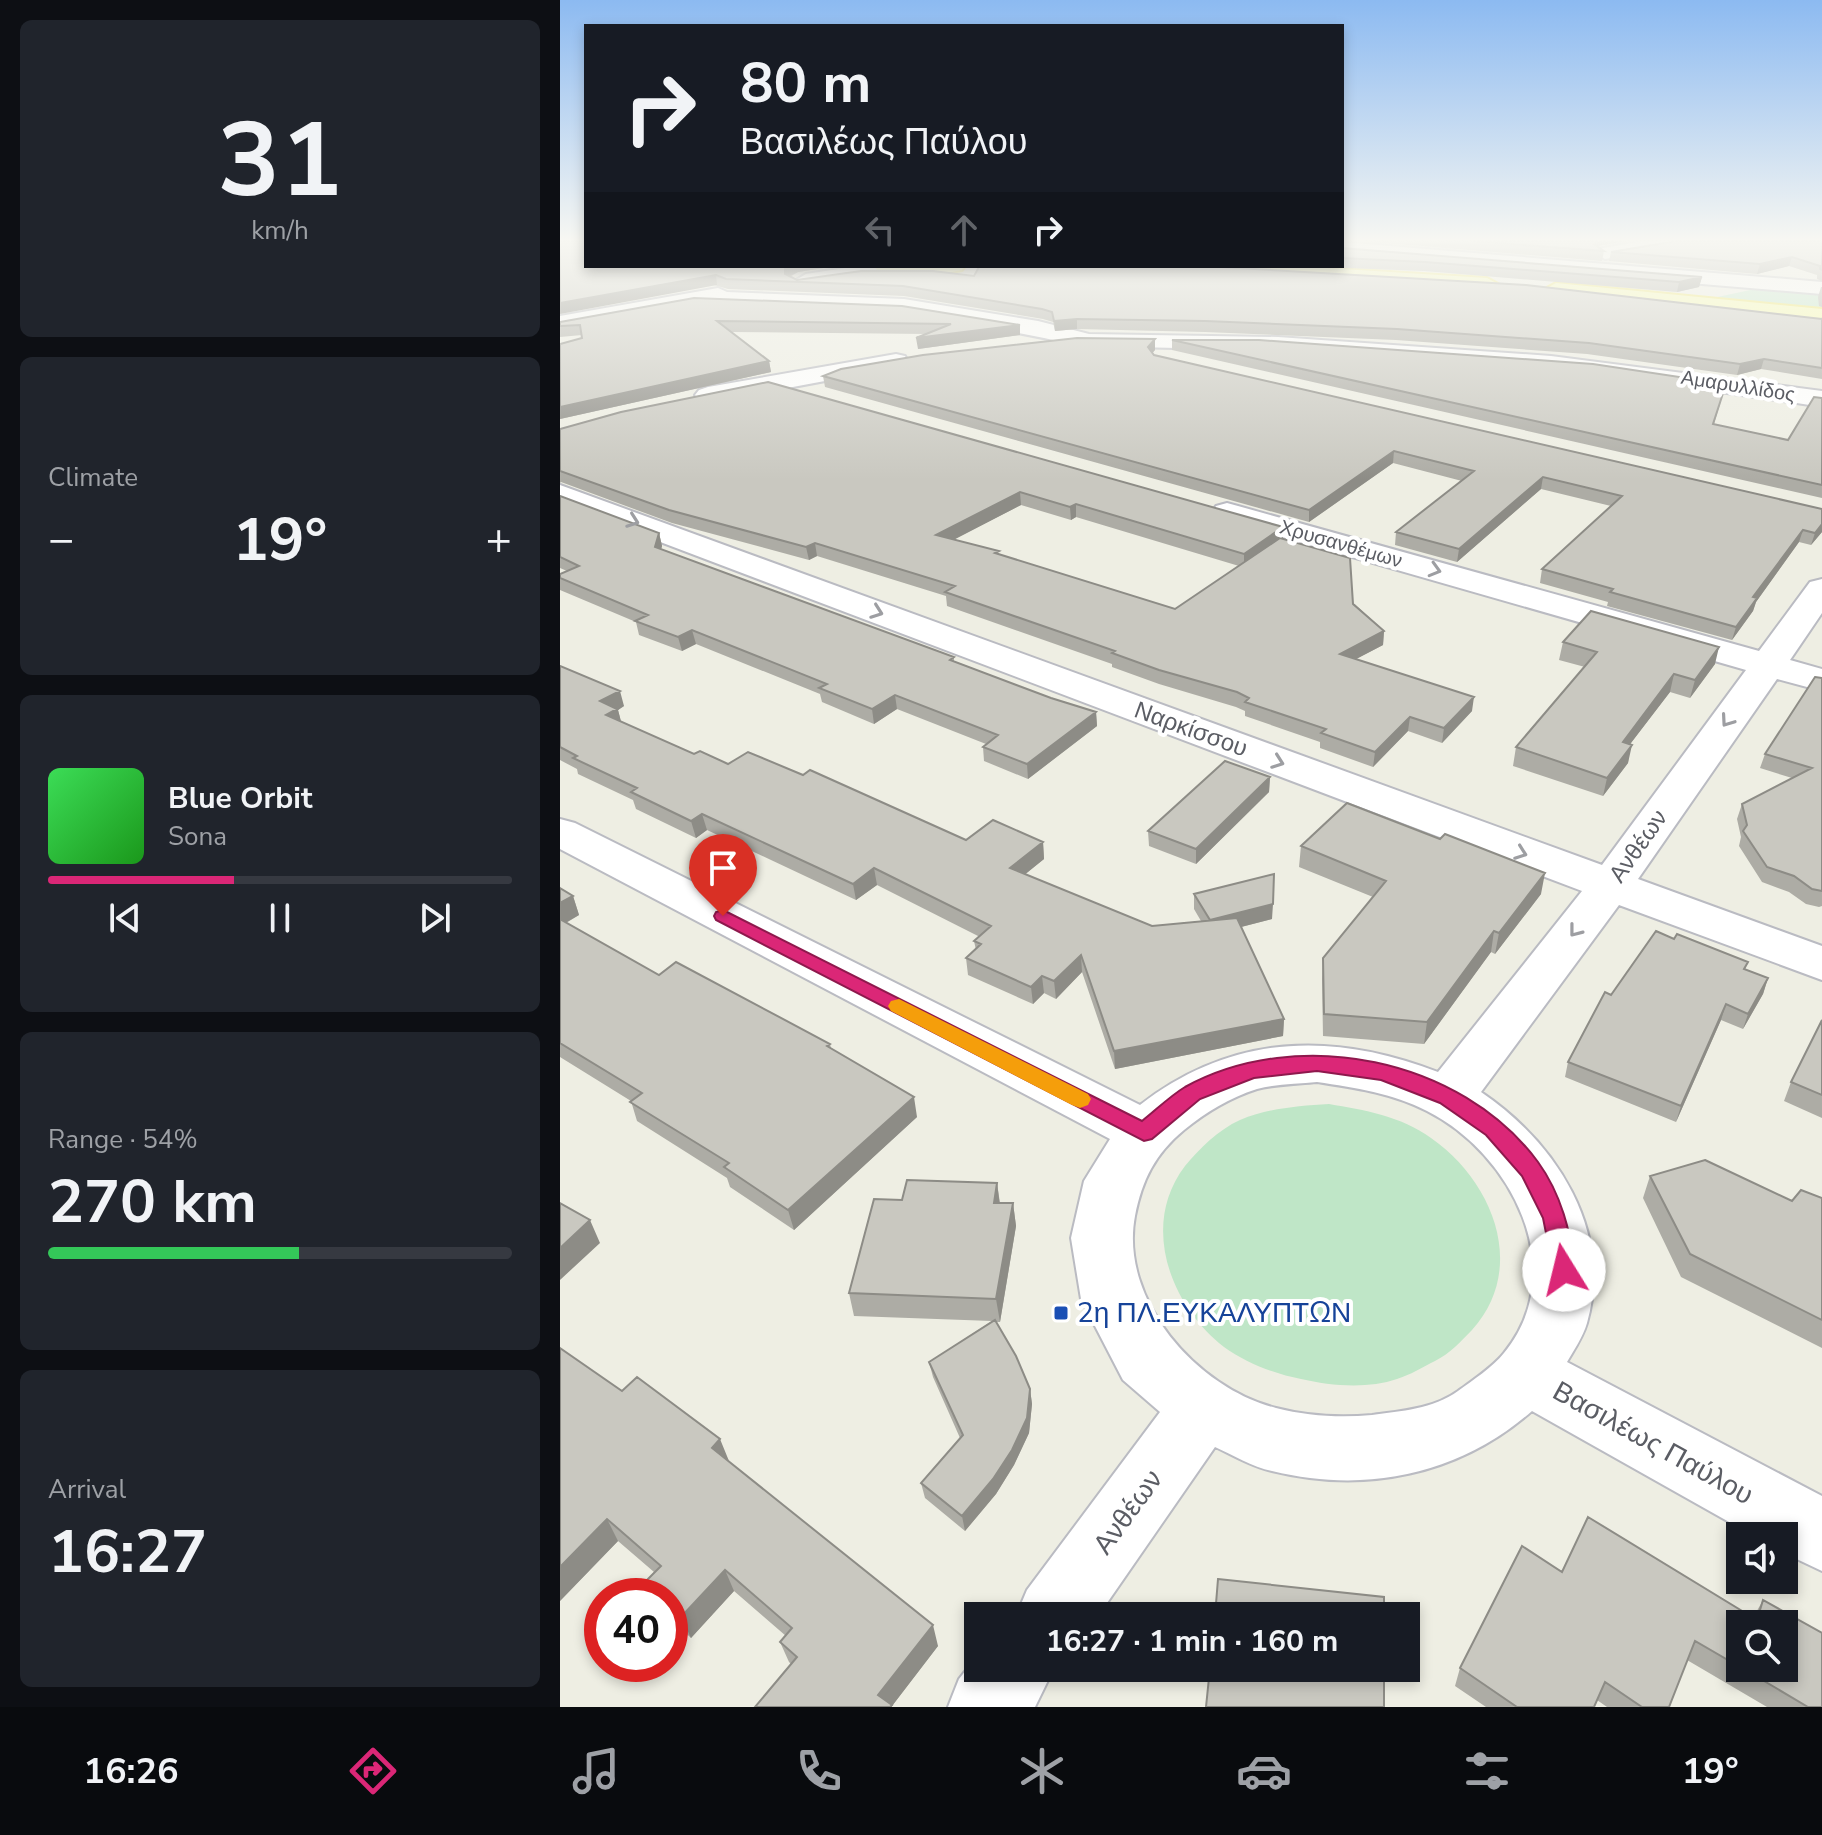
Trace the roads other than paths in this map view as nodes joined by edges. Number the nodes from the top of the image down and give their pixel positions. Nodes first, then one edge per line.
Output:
1 (993, 321) edge
2 (1077, 339) junction
3 (1001, 347) edge
4 (924, 356) edge
5 (1202, 367) edge
6 (767, 383) junction
7 (1822, 399) edge
8 (828, 400) edge
9 (678, 401) edge
10 (560, 494) edge
11 (1198, 504) edge
12 (1822, 589) edge
13 (1767, 664) junction
14 (1822, 680) edge
15 (560, 832) edge
16 (1610, 886) junction
17 (1822, 964) edge
18 (1448, 1097) junction
19 (1144, 1132) junction
20 (1527, 1374) junction
21 (1203, 1408) junction
22 (1822, 1535) edge
23 (1063, 1602) edge
24 (1006, 1682) edge
25 (987, 1707) edge

1 - 2 street
2 - 3 street, Αμαρυλλίδος
2 - 5 street
2 - 7 street, Αμαρυλλίδος
4 - 6 street
6 - 8 street
6 - 9 street
10 -> 16 street, Ναρκίσσου
11 -> 13 street, Χρυσανθέμων
12 - 13 street, Ανθέων
13 - 14 street, Χρυσανθέμων
13 -> 16 street, Ανθέων
15 - 19 street
16 - 17 street, Ναρκίσσου
16 -> 18 street, Ανθέων
18 - 19 street
18 - 20 street
19 - 21 street
20 - 21 street
20 - 22 street, Βασιλέως Παύλου
21 - 23 street, Ανθέων
24 - 25 street

